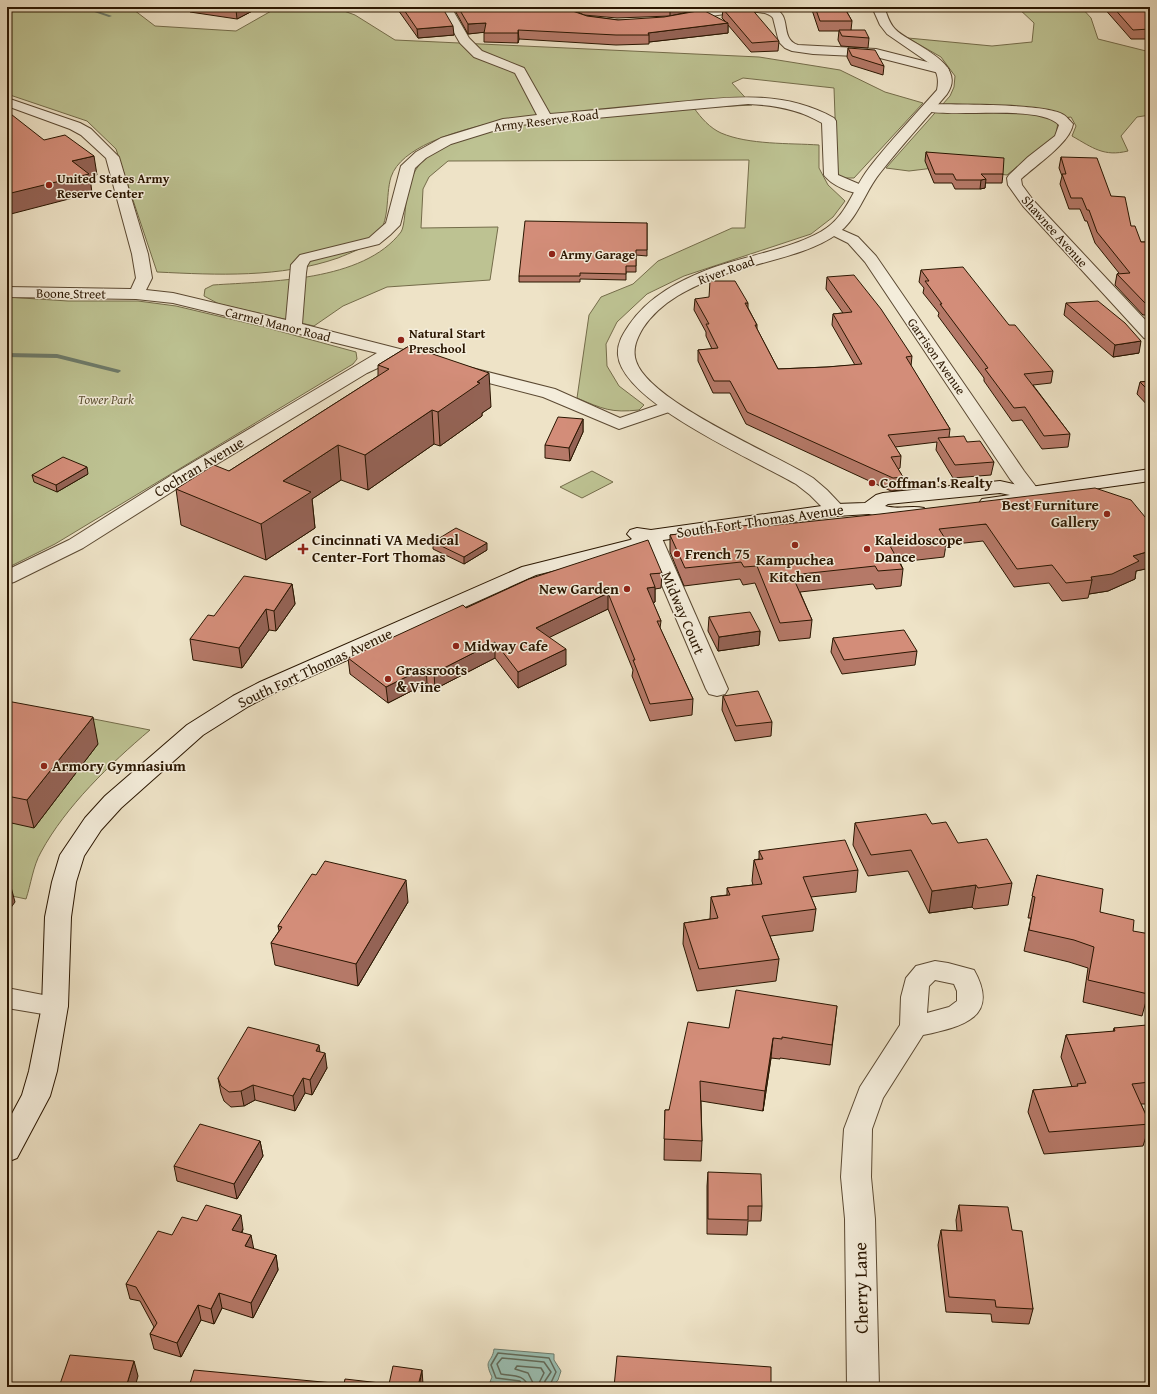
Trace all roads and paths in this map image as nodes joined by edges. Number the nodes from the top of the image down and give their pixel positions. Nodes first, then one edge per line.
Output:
1 (445, 7) edge
2 (878, 7) edge
3 (667, 20) edge
4 (943, 70) junction
5 (7, 102) edge
6 (930, 108) junction
7 (545, 118) junction
8 (861, 190) junction
9 (833, 230) junction
10 (7, 292) edge
11 (136, 294) junction
12 (294, 328) junction
13 (1150, 336) edge
14 (389, 352) junction
15 (669, 406) junction
16 (1150, 475) edge
17 (1031, 492) junction
18 (836, 510) junction
19 (651, 536) junction
20 (7, 578) edge
21 (717, 689) dead end
22 (7, 998) edge
23 (55, 1006) junction
24 (914, 1026) dead end
25 (7, 1150) edge
26 (863, 1387) edge

1 - 7 street
2 - 4 street
3 - 4 street
4 - 6 street, River Road
5 - 11 street
6 - 8 street, River Road
6 - 13 street, Shawnee Avenue
7 - 8 street, Army Reserve Road
7 - 12 street, Army Reserve Road
8 - 9 street, River Road
9 - 15 street, River Road
9 - 17 street, Garrison Avenue
10 - 11 street, Boone Street
11 - 12 street, Carmel Manor Road
12 - 14 street, Carmel Manor Road
14 - 15 street, Carmel Manor Road
14 - 20 street, Cochran Avenue
15 - 18 street, River Road
16 - 17 street, South Fort Thomas Avenue
17 - 18 street, South Fort Thomas Avenue
18 - 19 street, South Fort Thomas Avenue
19 - 21 street, Midway Court
19 - 23 street, South Fort Thomas Avenue
22 - 23 street
23 - 25 street, South Fort Thomas Avenue
24 - 26 street, Cherry Lane

